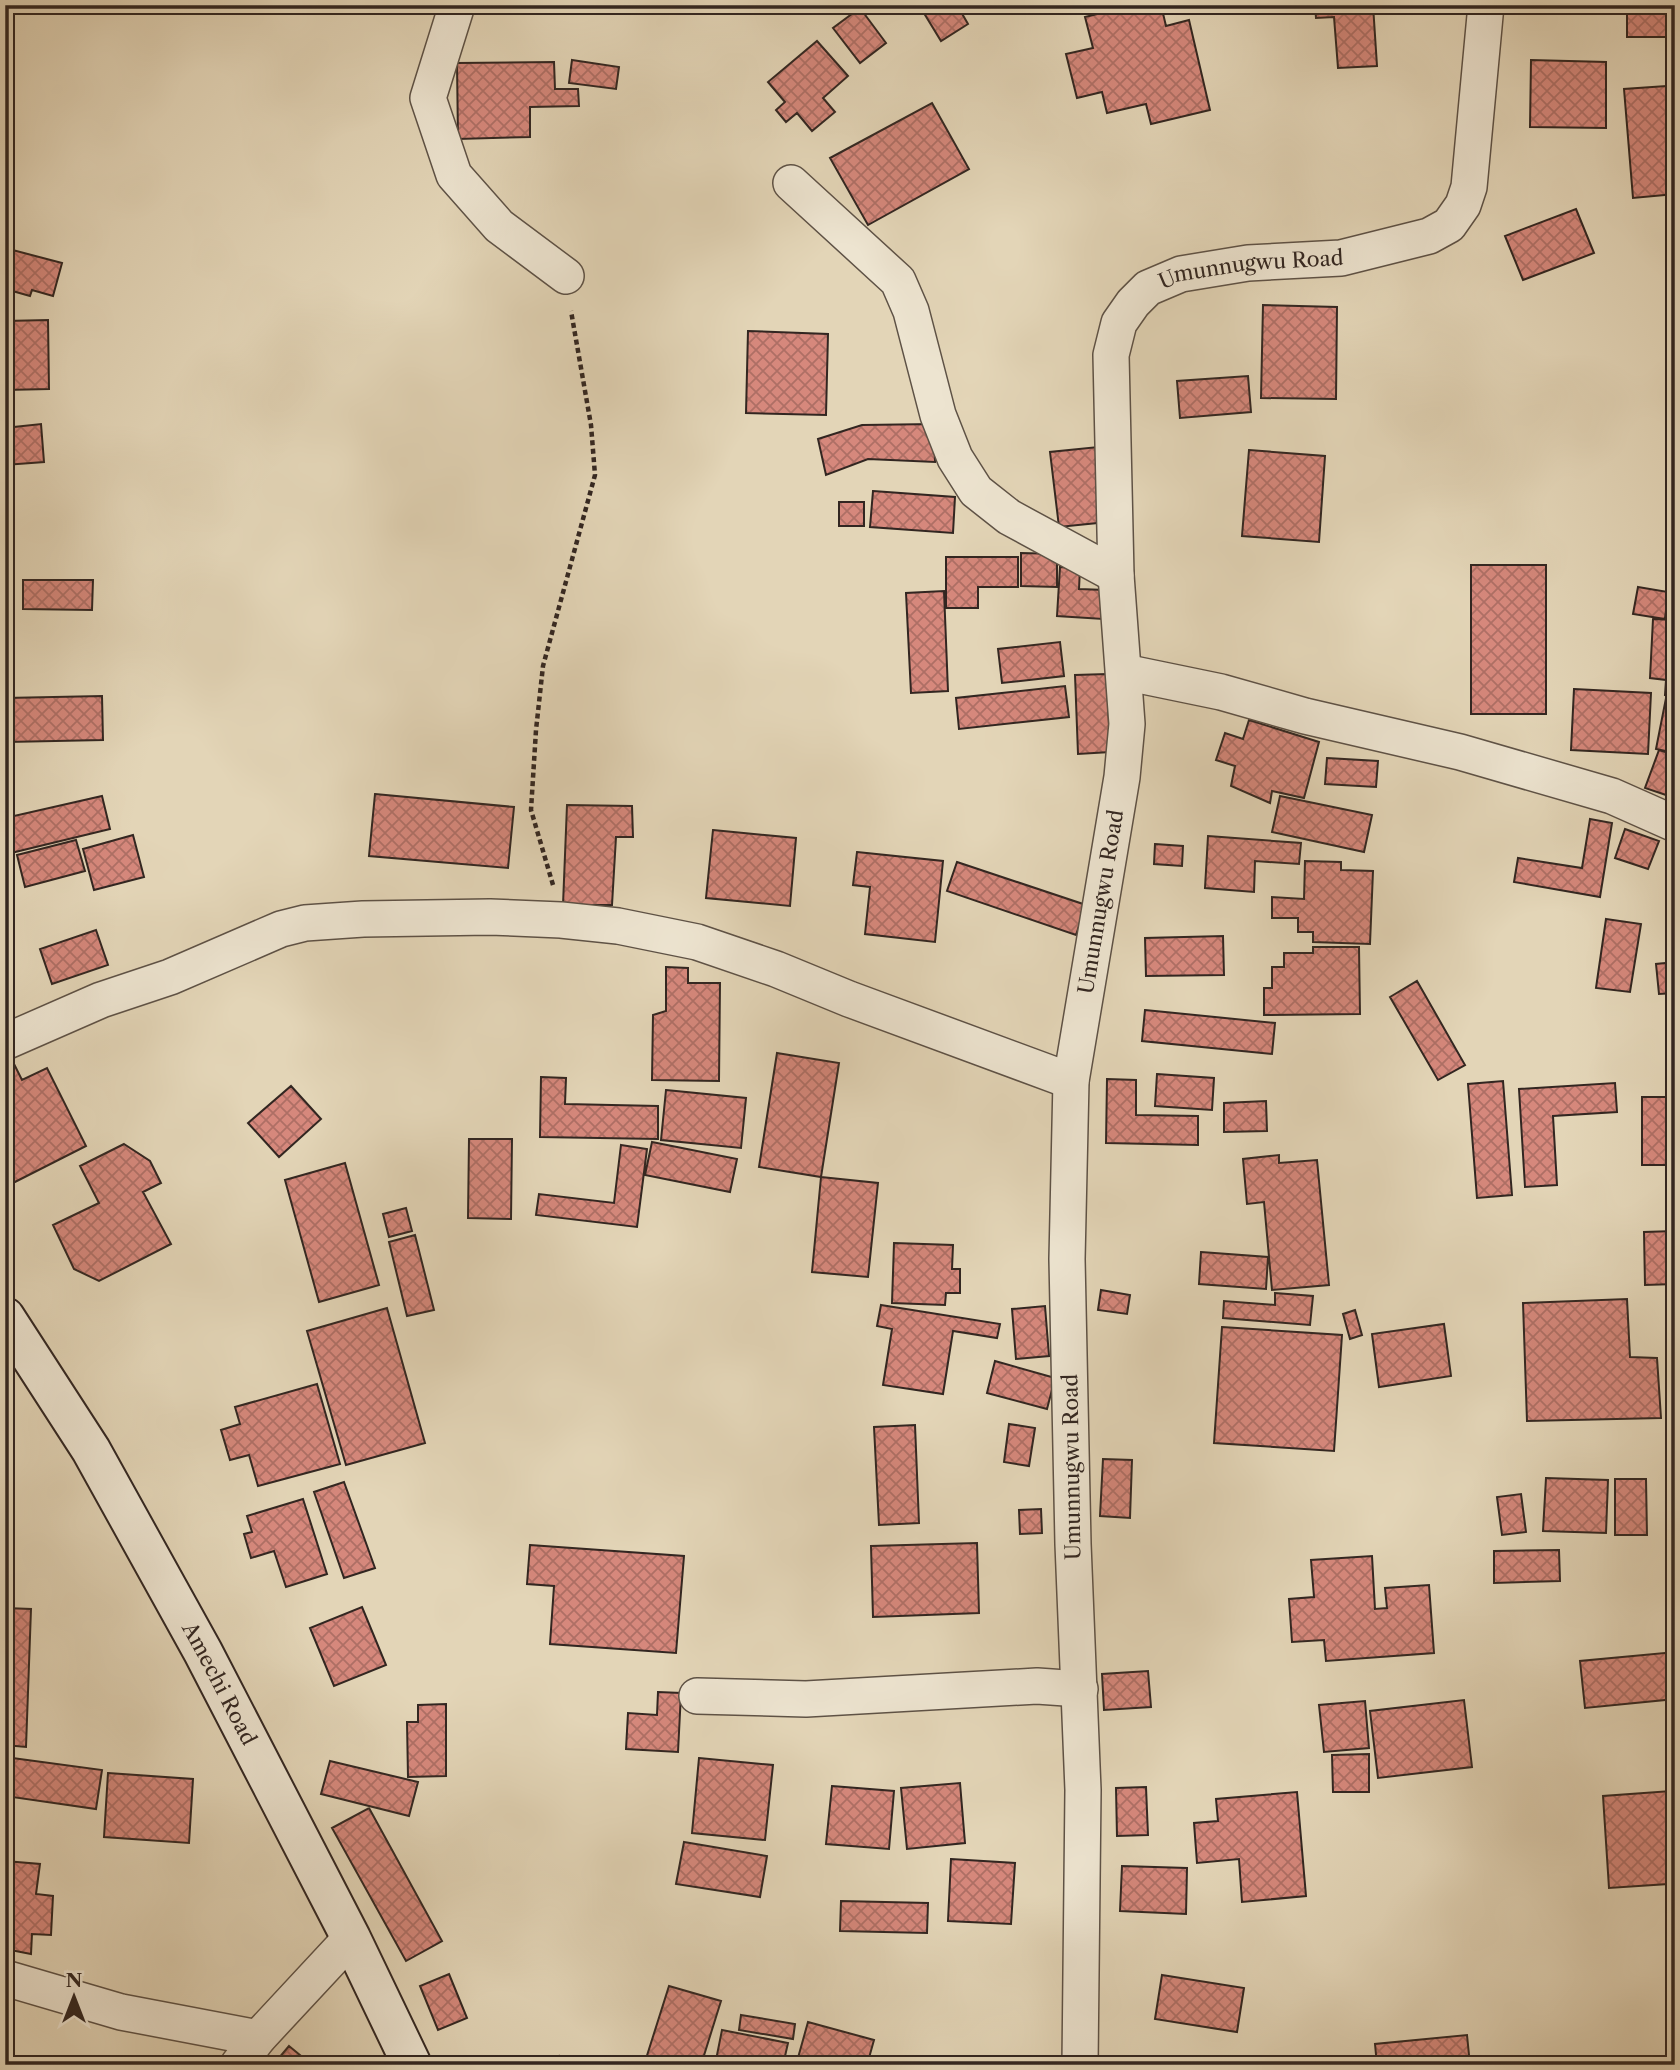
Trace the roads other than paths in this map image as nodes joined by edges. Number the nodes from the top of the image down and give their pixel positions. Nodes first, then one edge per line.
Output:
1 (457, 5) edge
2 (1486, 5) edge
3 (791, 183) dead end
4 (566, 276) road end
5 (1116, 575) junction
6 (1124, 672) junction
7 (1675, 824) edge
8 (5, 1042) edge
9 (1071, 1082) junction
10 (5, 1317) edge
11 (1080, 1689) junction
12 (697, 1696) dead end
13 (351, 1938) junction
14 (5, 1978) edge
15 (248, 2051) edge
16 (412, 2065) edge
17 (1080, 2065) edge

1 - 4 street
2 - 5 street, Umunnugwu Road
3 - 5 street
5 - 6 street, Umunnugwu Road
6 - 7 street
6 - 9 street, Umunnugwu Road
8 - 9 street
9 - 11 street, Umunnugwu Road
10 - 13 main road, Amechi Road
11 - 12 street
11 - 17 street, Umunnugwu Road
13 - 15 street
13 - 16 main road, Amechi Road
14 - 15 street

